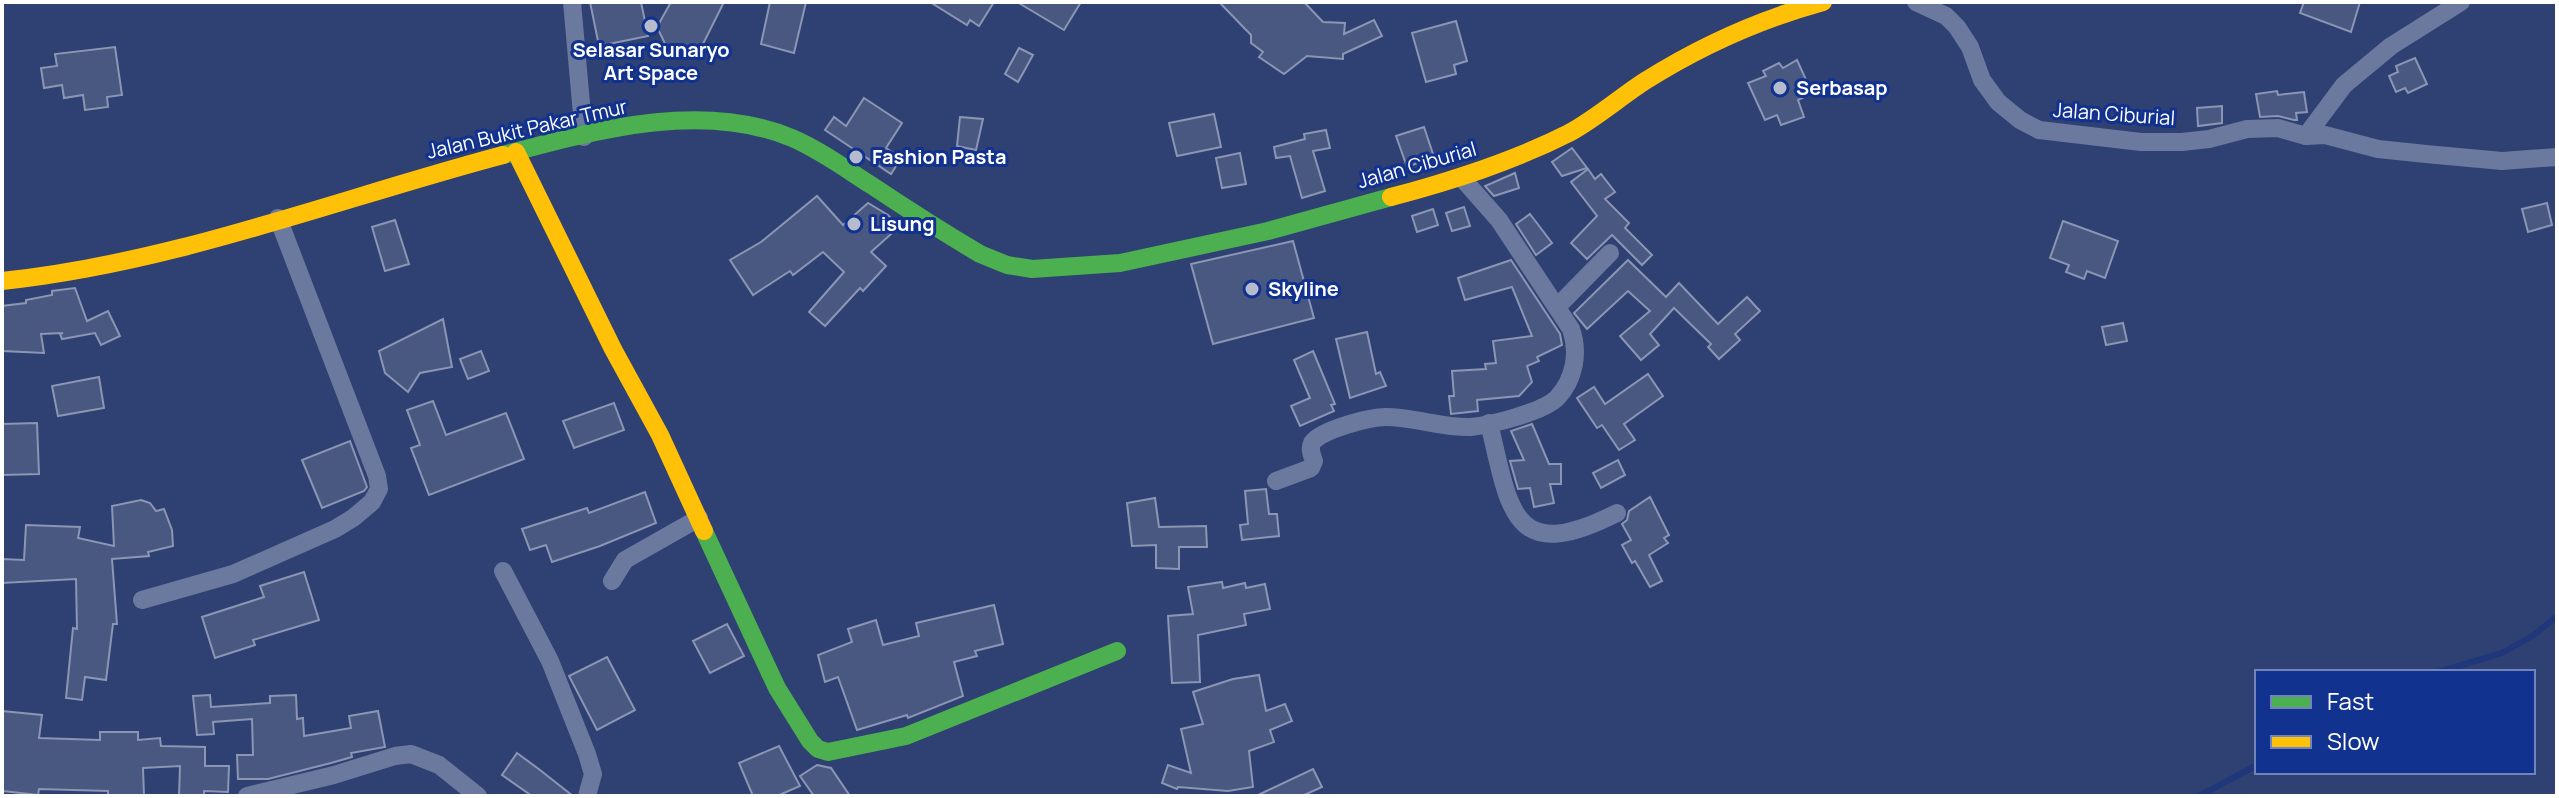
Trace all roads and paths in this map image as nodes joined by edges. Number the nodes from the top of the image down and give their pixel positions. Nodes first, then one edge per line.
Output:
1 (572, 2) edge
2 (1823, 2) edge
3 (1916, 2) edge
4 (2461, 2) edge
5 (2306, 136) junction
6 (584, 137) junction
7 (516, 152) junction
8 (2557, 157) edge
9 (1462, 178) junction
10 (278, 218) junction
11 (1181, 250) joint
12 (1610, 253) dead end
13 (2, 281) edge
14 (1557, 307) junction
15 (1489, 423) junction
16 (1276, 481) dead end
17 (1617, 513) dead end
18 (699, 518) junction
19 (503, 571) dead end
20 (612, 581) dead end
21 (142, 600) dead end
22 (1117, 651) dead end
23 (247, 796) edge
24 (478, 796) edge
25 (587, 796) edge

1 - 6 street
2 - 9 street, Jalan Ciburial
3 - 5 street, Jalan Ciburial
4 - 5 street
5 - 8 street, Jalan Ciburial
6 - 7 street, Jalan Bukit Pakar Tmur
6 - 11 street, Jalan Bukit Pakar Tmur
7 - 10 street, Jalan Bukit Pakar Tmur
7 - 18 street
9 - 11 street, Jalan Ciburial
9 - 14 street
10 - 13 street, Jalan Bukit Pakar Tmur
10 - 21 street
12 - 14 street
14 - 15 street
15 - 16 street
15 - 17 street
18 - 20 street
18 - 22 street
19 - 25 street
23 - 24 street

